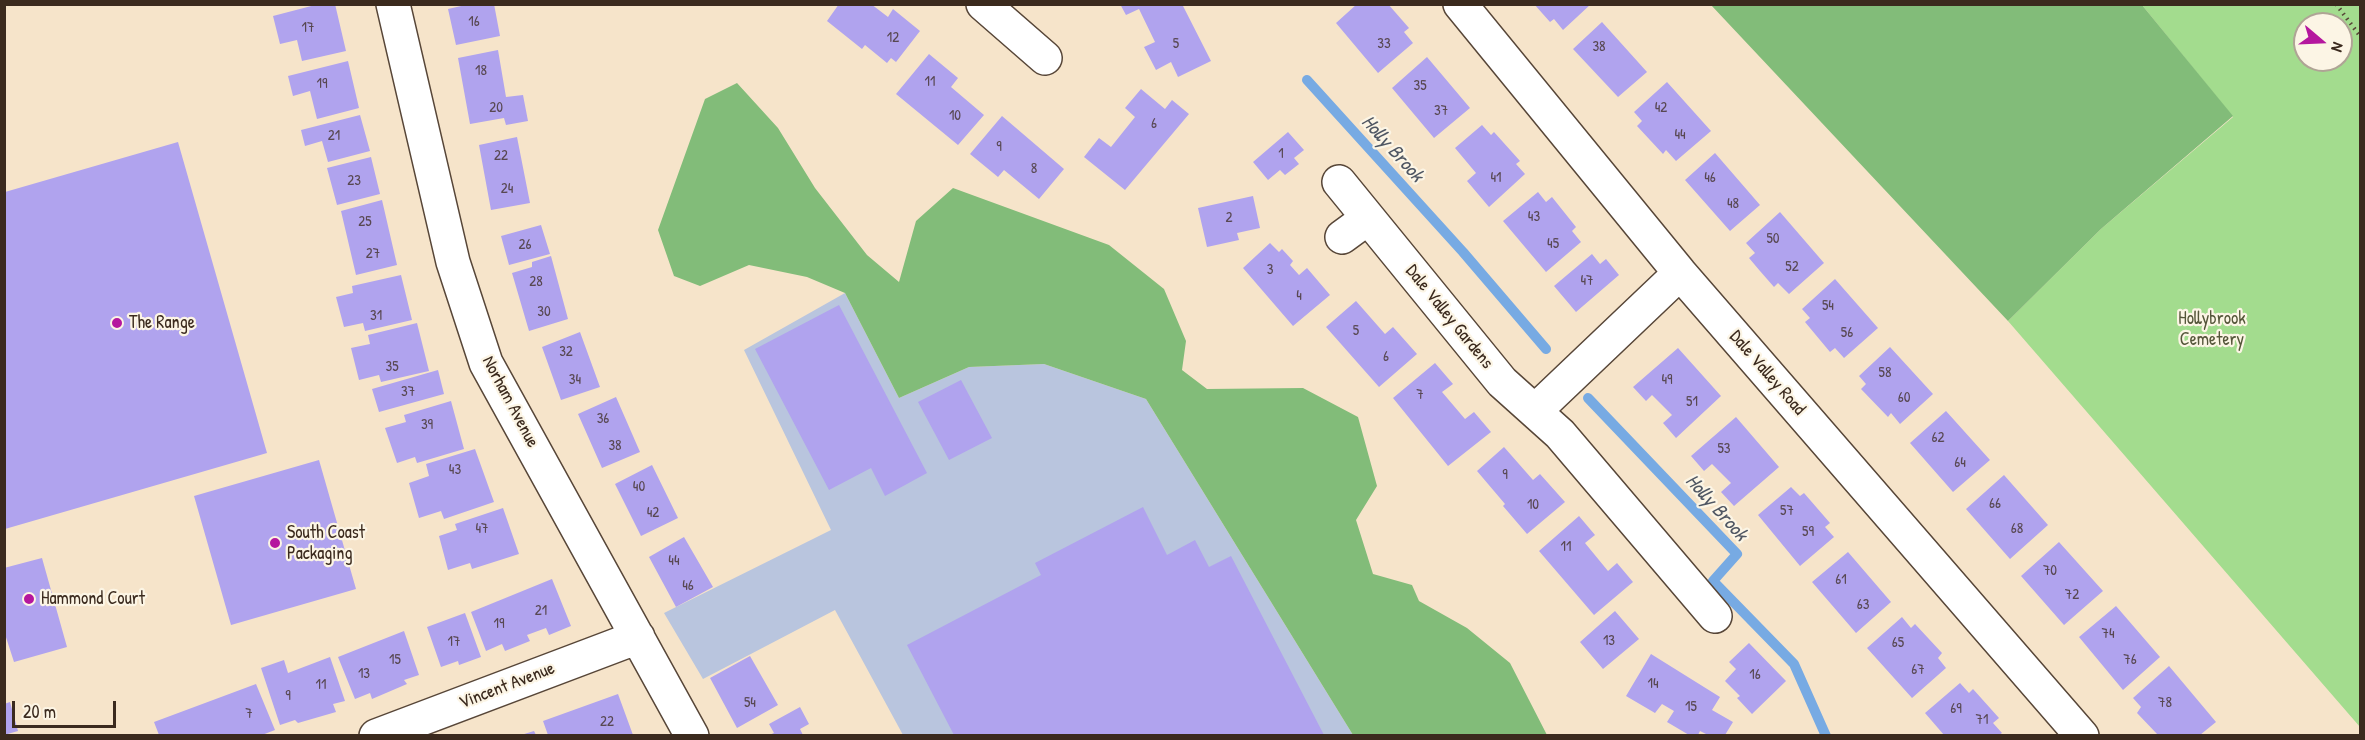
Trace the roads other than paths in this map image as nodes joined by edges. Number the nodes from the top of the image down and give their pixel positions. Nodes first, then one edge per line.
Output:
1 (393, 4) edge
2 (983, 4) edge
3 (1460, 4) edge
4 (1045, 58) dead end
5 (1339, 182) dead end
6 (1680, 273) junction
7 (1535, 411) junction
8 (1715, 616) dead end
9 (638, 638) junction
10 (376, 735) edge
11 (692, 735) edge
12 (2082, 735) edge

1 - 9 street, Norham Avenue
2 - 4 street
3 - 6 street, Dale Valley Road
5 - 7 street, Dale Valley Gardens
6 - 7 street
6 - 12 street, Dale Valley Road
7 - 8 street, Dale Valley Gardens
9 - 10 street, Vincent Avenue
9 - 11 street, Norham Avenue

